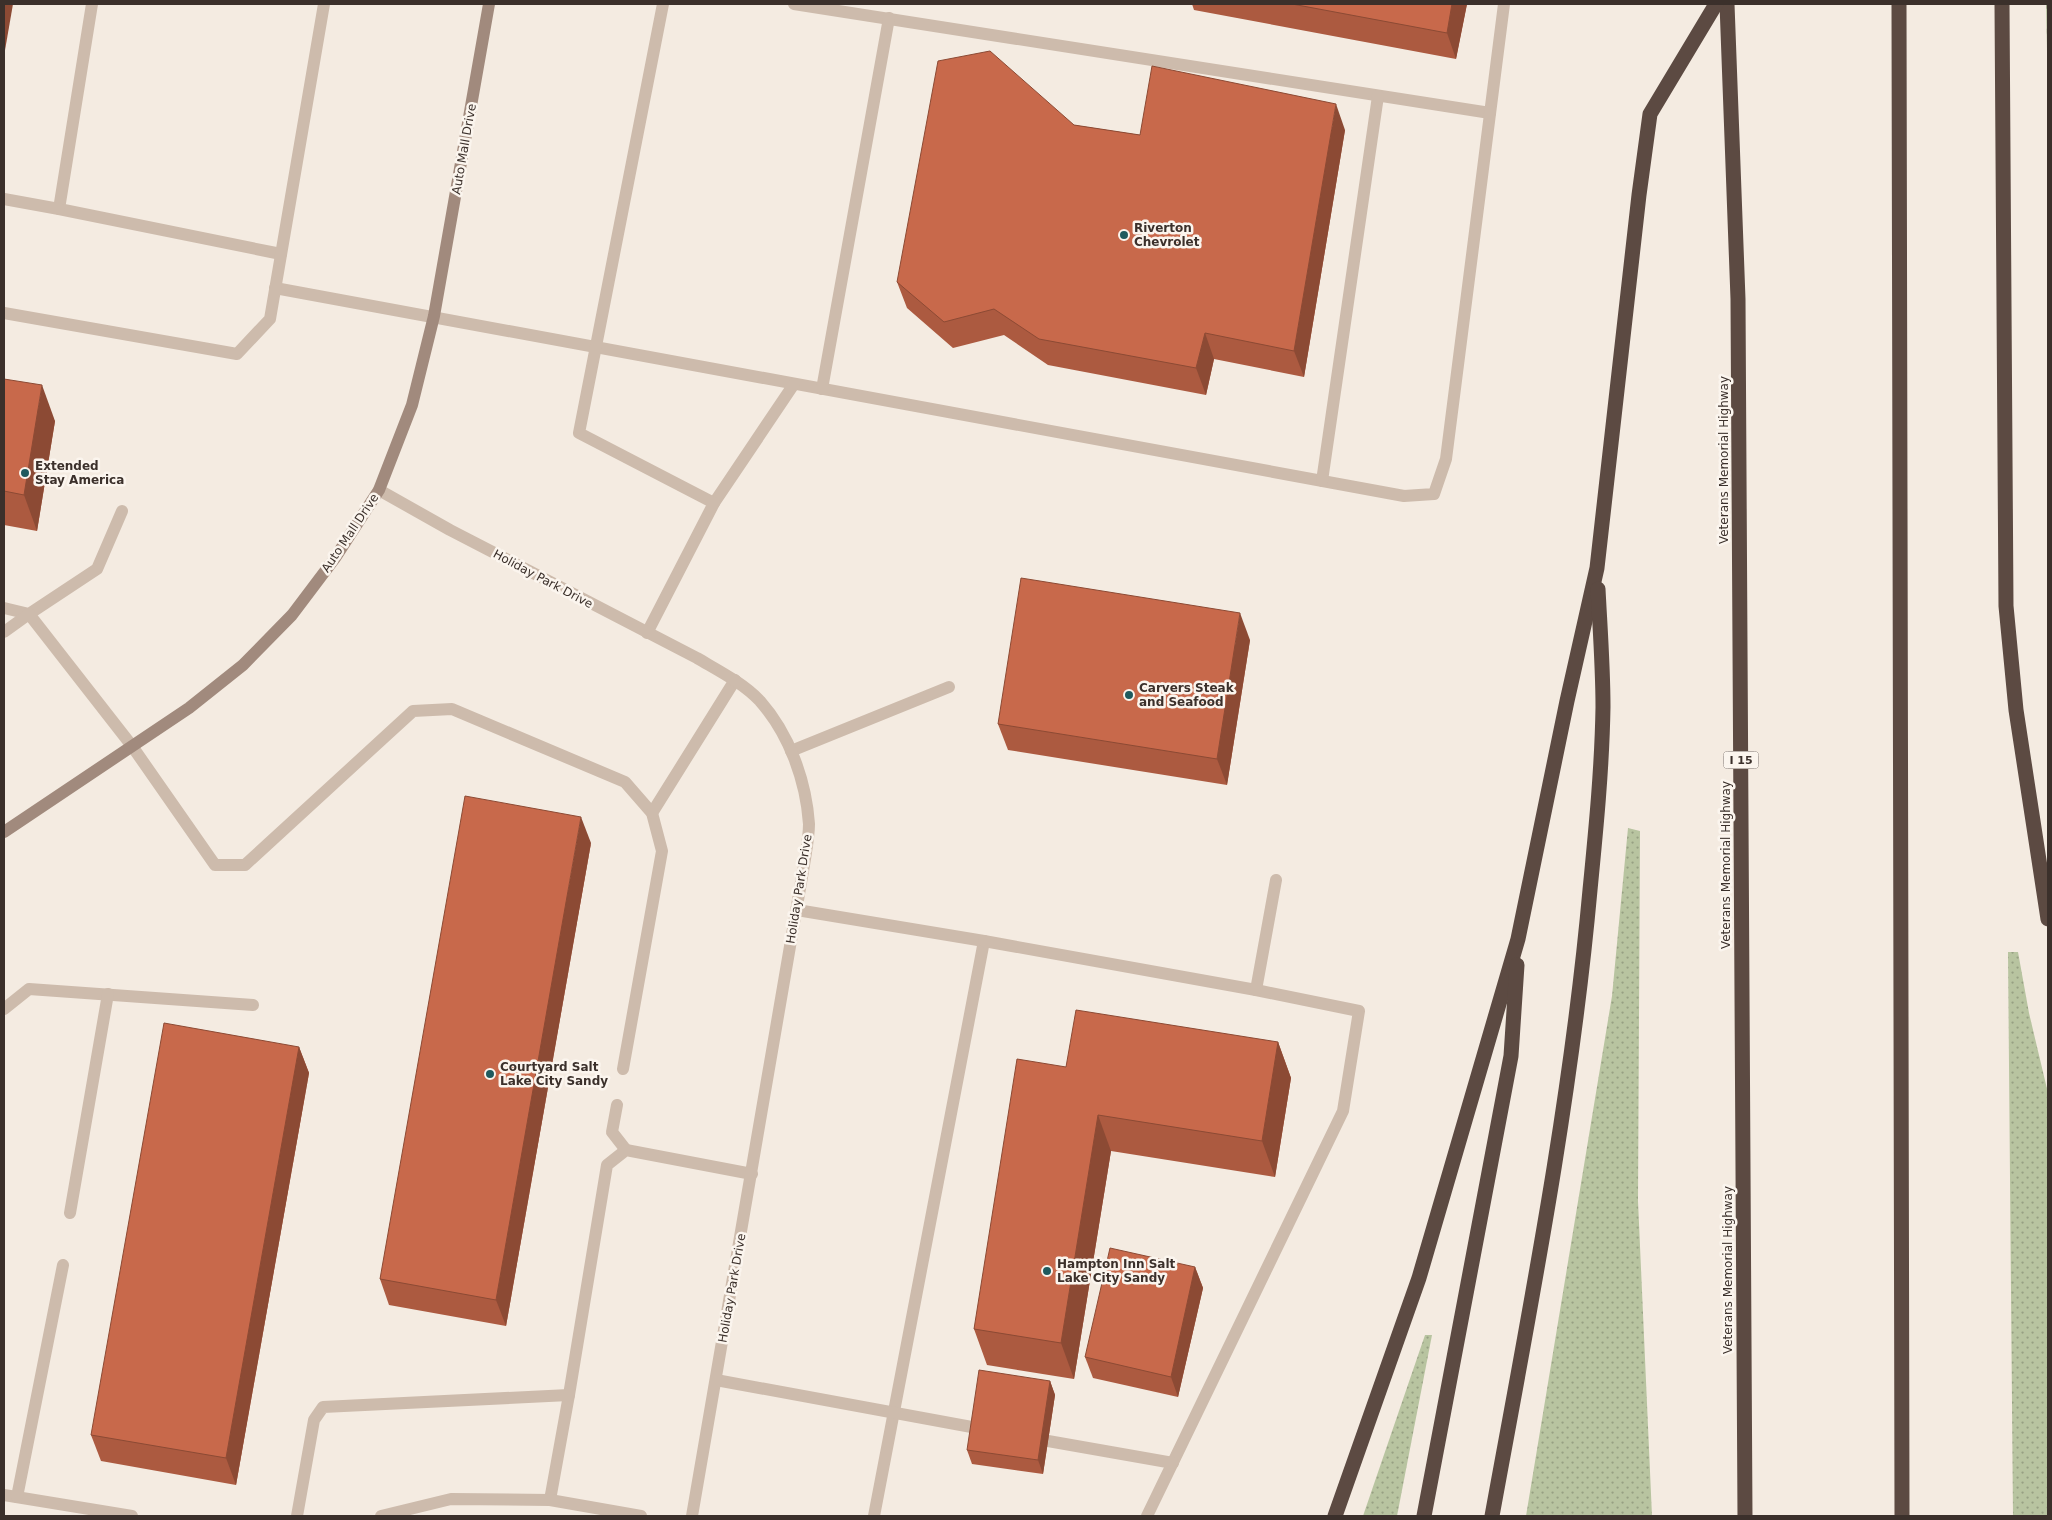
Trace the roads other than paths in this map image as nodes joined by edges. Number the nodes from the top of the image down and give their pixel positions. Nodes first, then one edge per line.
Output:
1 (92, 4) edge
2 (324, 4) edge
3 (489, 4) edge
4 (663, 4) edge
5 (794, 4) edge
6 (1504, 4) edge
7 (1716, 4) edge
8 (1727, 4) edge
9 (1899, 4) edge
10 (2002, 4) edge
11 (889, 18) junction
12 (1378, 96) junction
13 (1490, 113) junction
14 (4, 199) edge
15 (59, 209) junction
16 (281, 254) junction
17 (275, 288) junction
18 (4, 313) edge
19 (434, 316) junction
20 (595, 348) junction
21 (794, 384) junction
22 (822, 389) junction
23 (1322, 481) junction
24 (379, 490) junction
25 (714, 503) junction
26 (122, 511) dead end
27 (1597, 568) junction
28 (4, 608) edge
29 (29, 614) junction
30 (4, 632) edge
31 (646, 633) junction
32 (735, 680) junction
33 (949, 687) dead end
34 (132, 746) junction
35 (791, 751) junction
36 (652, 813) junction
37 (4, 832) edge
38 (1276, 880) dead end
39 (797, 910) junction
40 (2048, 919) edge
41 (1518, 939) junction
42 (984, 941) junction
43 (1256, 990) junction
44 (108, 994) junction
45 (253, 1005) dead end
46 (4, 1009) edge
47 (624, 1070) dead end
48 (617, 1105) dead end
49 (626, 1150) junction
50 (752, 1174) junction
51 (70, 1213) dead end
52 (63, 1266) dead end
53 (716, 1380) junction
54 (569, 1394) junction
55 (894, 1412) junction
56 (977, 1428) edge
57 (1048, 1441) dead end
58 (1173, 1463) junction
59 (10, 1496) edge
60 (550, 1500) junction
61 (132, 1516) edge
62 (297, 1516) edge
63 (381, 1516) edge
64 (641, 1516) edge
65 (692, 1516) edge
66 (874, 1516) edge
67 (1147, 1516) edge
68 (1335, 1516) edge
69 (1424, 1516) edge
70 (1492, 1516) edge
71 (1745, 1516) edge
72 (1902, 1516) edge

1 - 15 street
2 - 16 street
3 - 19 street, Auto Mall Drive
4 - 20 street
5 - 11 street
6 - 13 street
7 - 27 highway
8 - 71 highway, Veterans Memorial Highway / I 15
9 - 72 highway
10 - 40 highway
11 - 12 street
11 - 22 street
12 - 13 street
12 - 23 street
13 - 23 street
14 - 15 street
15 - 16 street
16 - 17 street
17 - 18 street
17 - 19 street
19 - 20 street
19 - 24 street, Auto Mall Drive
20 - 21 street
20 - 25 street
21 - 22 street
21 - 25 street
22 - 23 street
24 - 31 street, Holiday Park Drive
24 - 34 street, Auto Mall Drive
25 - 31 street
26 - 29 street
27 - 41 highway
27 - 70 highway
28 - 29 street
29 - 30 street
29 - 34 street
31 - 32 street, Holiday Park Drive
32 - 35 street, Holiday Park Drive
32 - 36 street
33 - 35 street
34 - 36 street
34 - 37 street, Auto Mall Drive
35 - 39 street, Holiday Park Drive
36 - 47 street
38 - 43 street
39 - 42 street
39 - 50 street, Holiday Park Drive
41 - 68 highway
41 - 69 highway
42 - 43 street
42 - 55 street
43 - 58 street
44 - 45 street
44 - 46 street
44 - 51 street
48 - 49 street
49 - 50 street
49 - 54 street
50 - 53 street, Holiday Park Drive
52 - 59 street
53 - 55 street
53 - 65 street, Holiday Park Drive
54 - 60 street
54 - 62 street
55 - 56 street
55 - 66 street
57 - 58 street
58 - 67 street
59 - 61 street
60 - 63 street
60 - 64 street

